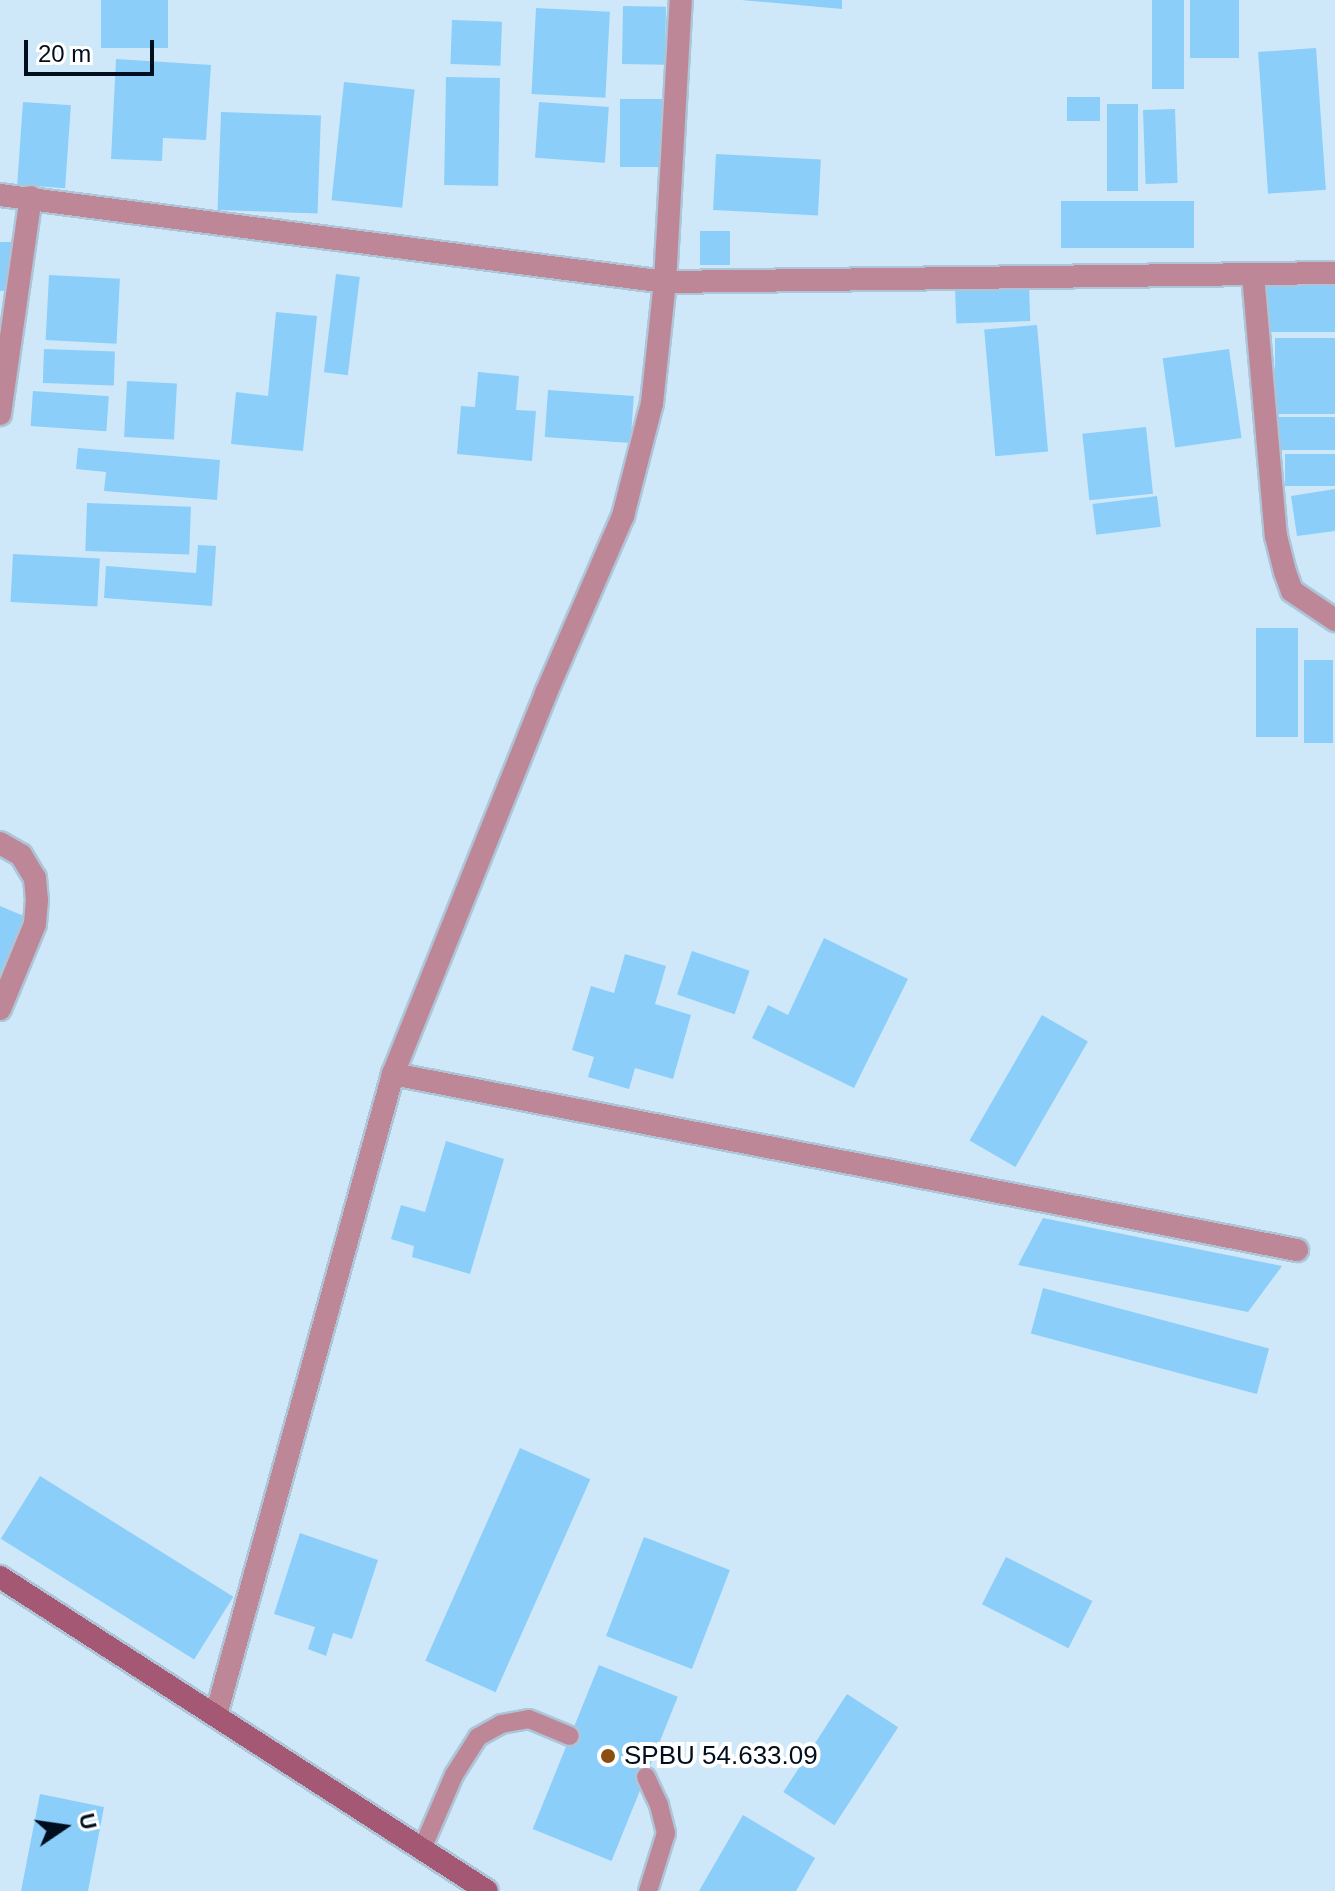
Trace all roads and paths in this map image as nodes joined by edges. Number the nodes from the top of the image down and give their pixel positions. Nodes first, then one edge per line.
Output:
1 (681, 0) edge
2 (0, 195) edge
3 (31, 197) junction
4 (1335, 273) edge
5 (1253, 275) junction
6 (665, 282) junction
7 (0, 414) edge
8 (1335, 620) edge
9 (0, 843) edge
10 (0, 1009) edge
11 (393, 1074) junction
12 (1297, 1250) dead end
13 (0, 1577) edge
14 (216, 1715) junction
15 (570, 1736) dead end
16 (646, 1777) dead end
17 (422, 1849) junction
18 (487, 1891) edge
19 (648, 1891) edge

1 - 6 street
2 - 3 street
3 - 6 street
3 - 7 street
4 - 5 street
5 - 6 street
5 - 8 street
6 - 11 street
9 - 10 street
11 - 12 street
11 - 14 street
13 - 14 main road
14 - 17 main road
15 - 17 lane
16 - 19 lane
17 - 18 main road

